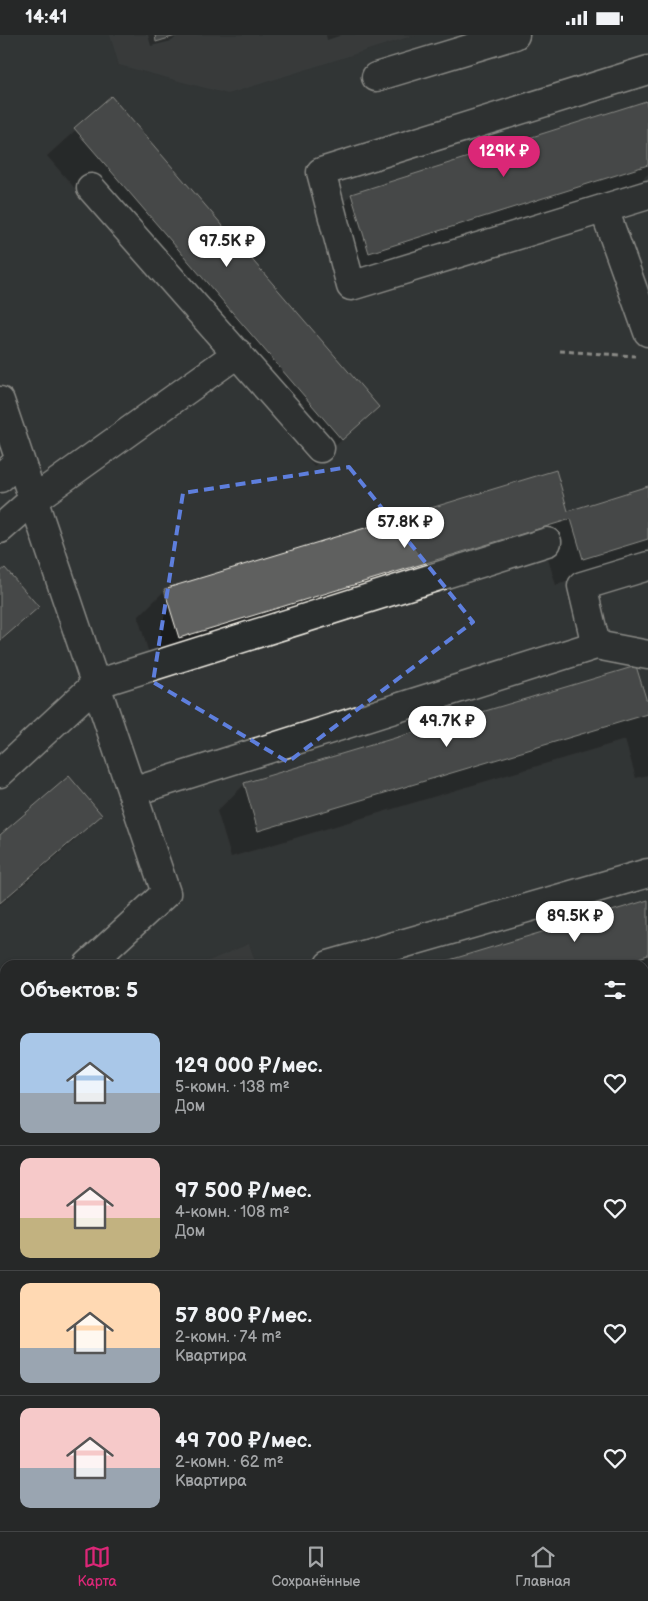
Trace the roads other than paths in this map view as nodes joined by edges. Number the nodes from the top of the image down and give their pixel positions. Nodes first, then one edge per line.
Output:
1 (515, 35) edge
2 (648, 70) edge
3 (376, 77) dead end
4 (91, 188) dead end
5 (648, 195) edge
6 (604, 209) junction
7 (643, 344) edge
8 (238, 353) junction
9 (0, 401) edge
10 (320, 448) dead end
11 (20, 460) junction
12 (0, 478) edge
13 (33, 500) junction
14 (0, 529) edge
15 (547, 542) dead end
16 (648, 566) edge
17 (596, 645) junction
18 (648, 655) edge
19 (96, 684) junction
20 (0, 773) edge
21 (132, 792) junction
22 (648, 873) edge
23 (93, 960) edge
24 (346, 960) edge

1 - 3 lane
2 - 6 lane
4 - 8 lane
5 - 6 lane
6 - 7 lane
8 - 10 lane
8 - 13 lane
9 - 11 lane
11 - 12 lane
11 - 13 lane
13 - 14 lane
13 - 19 lane
15 - 19 lane
16 - 17 lane
17 - 18 lane
17 - 21 lane
19 - 20 lane
19 - 21 lane
21 - 23 lane
22 - 24 lane

